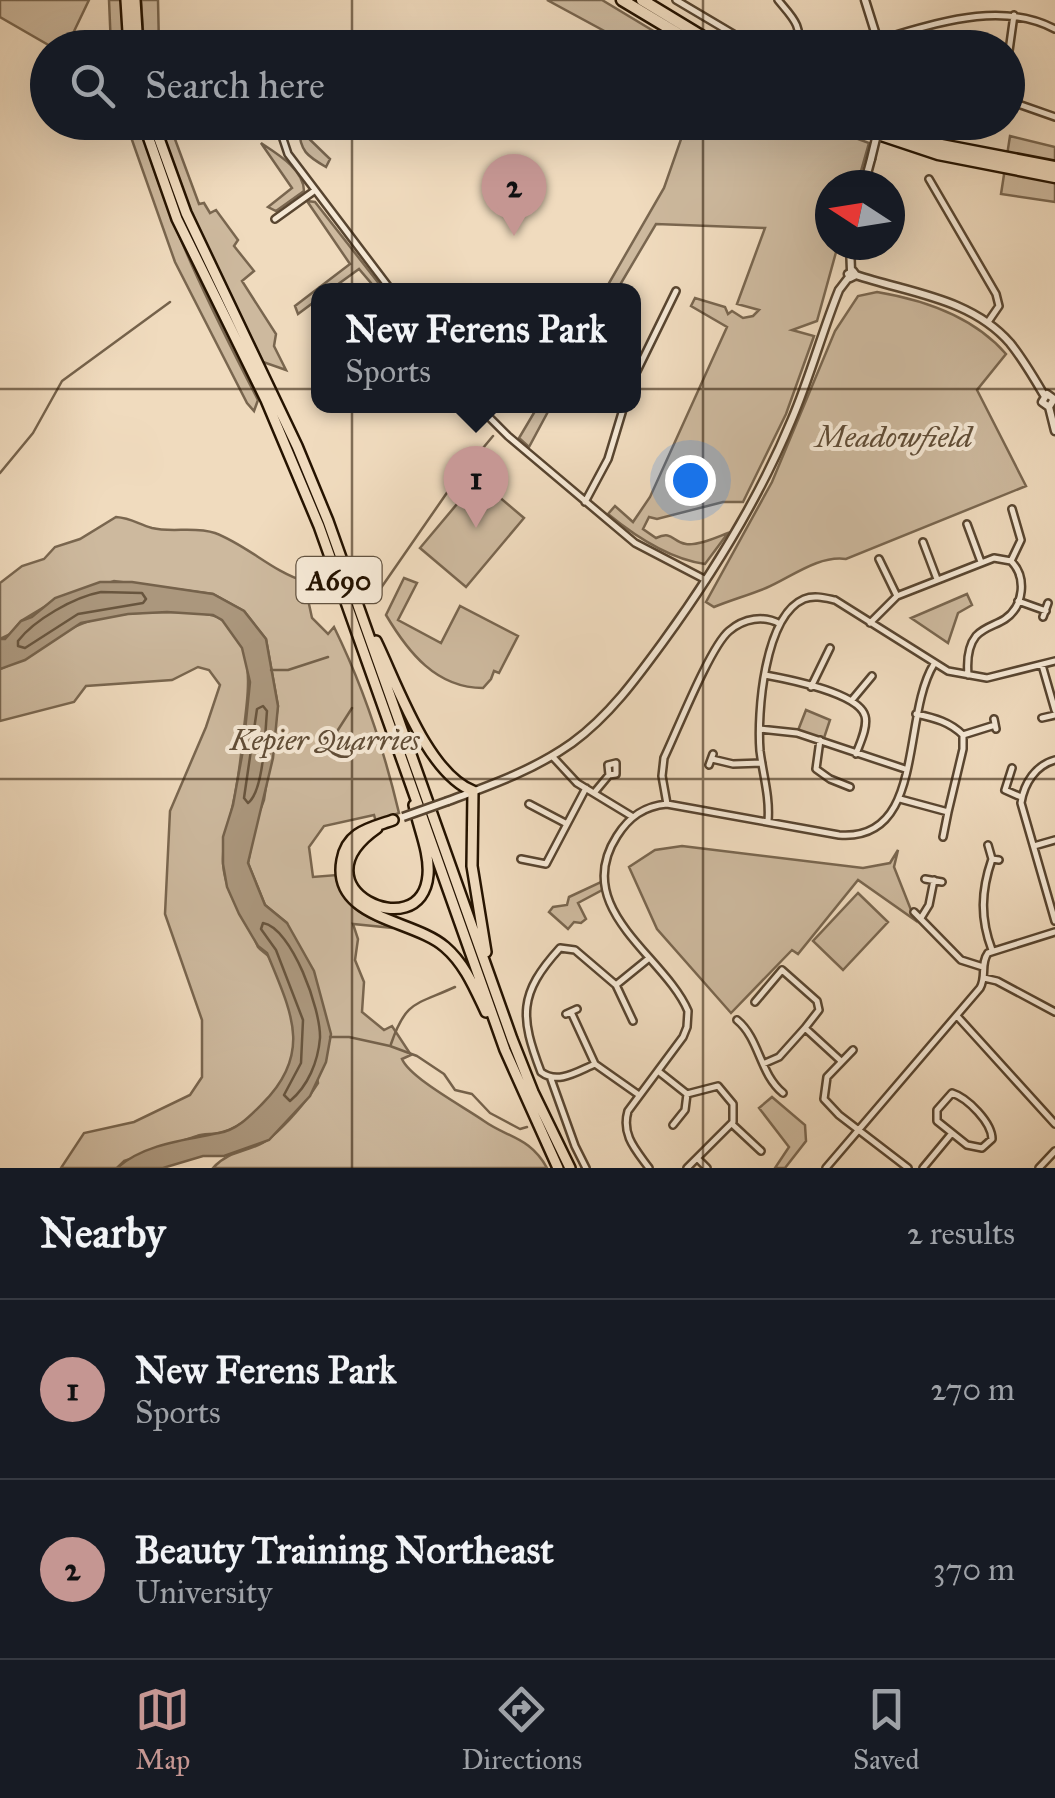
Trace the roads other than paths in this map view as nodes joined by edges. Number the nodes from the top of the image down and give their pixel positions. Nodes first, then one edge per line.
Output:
1 (126, 0) edge
2 (135, 0) edge
3 (622, 0) edge
4 (642, 0) edge
5 (676, 0) edge
6 (778, 0) edge
7 (865, 0) edge
8 (1014, 15) junction
9 (1055, 29) edge
10 (128, 30) edge
11 (137, 30) edge
12 (672, 30) edge
13 (691, 30) edge
14 (727, 30) edge
15 (798, 30) edge
16 (875, 30) edge
17 (925, 30) edge
18 (1012, 30) edge
19 (1025, 106) edge
20 (1055, 117) edge
21 (148, 140) edge
22 (159, 140) edge
23 (283, 140) edge
24 (876, 140) edge
25 (896, 140) edge
26 (926, 140) edge
27 (1055, 168) edge
28 (868, 170) edge
29 (1055, 177) edge
30 (929, 179) dead end
31 (314, 190) junction
32 (275, 219) dead end
33 (851, 260) edge
34 (852, 274) junction
35 (385, 283) edge
36 (676, 291) dead end
37 (988, 322) junction
38 (641, 362) edge
39 (1053, 402) edge
40 (485, 413) edge
41 (622, 413) edge
42 (1055, 431) edge
43 (585, 502) junction
44 (1012, 509) dead end
45 (967, 524) dead end
46 (923, 542) dead end
47 (880, 559) dead end
48 (1011, 560) junction
49 (981, 562) junction
50 (349, 579) junction
51 (937, 579) junction
52 (706, 580) junction
53 (897, 596) junction
54 (1018, 602) junction
55 (1046, 610) dead end
56 (870, 623) junction
57 (780, 624) junction
58 (830, 648) dead end
59 (1055, 661) edge
60 (934, 664) junction
61 (1042, 665) junction
62 (765, 675) junction
63 (871, 676) dead end
64 (968, 676) junction
65 (811, 687) junction
66 (852, 700) junction
67 (1055, 713) edge
68 (916, 714) junction
69 (1042, 718) dead end
70 (995, 724) dead end
71 (760, 729) junction
72 (963, 736) junction
73 (820, 740) junction
74 (856, 754) junction
75 (552, 756) junction
76 (711, 759) dead end
77 (1055, 760) edge
78 (762, 763) junction
79 (1012, 768) dead end
80 (906, 769) junction
81 (610, 774) dead end
82 (409, 780) junction
83 (850, 787) dead end
84 (586, 788) junction
85 (473, 791) junction
86 (594, 793) junction
87 (900, 799) junction
88 (1021, 800) junction
89 (529, 804) dead end
90 (667, 804) junction
91 (948, 812) junction
92 (633, 817) junction
93 (393, 820) junction
94 (768, 821) junction
95 (567, 824) junction
96 (943, 836) dead end
97 (1055, 840) edge
98 (988, 844) dead end
99 (1033, 846) junction
100 (521, 859) dead end
101 (925, 878) dead end
102 (914, 912) dead end
103 (921, 918) junction
104 (1055, 920) edge
105 (1055, 932) edge
106 (992, 950) junction
107 (648, 959) junction
108 (983, 967) junction
109 (984, 978) junction
110 (616, 985) junction
111 (494, 988) junction
112 (755, 1002) dead end
113 (571, 1012) dead end
114 (1055, 1012) edge
115 (957, 1016) junction
116 (737, 1020) dead end
117 (633, 1021) dead end
118 (804, 1028) junction
119 (506, 1050) junction
120 (853, 1050) dead end
121 (841, 1062) junction
122 (595, 1064) junction
123 (763, 1064) junction
124 (658, 1071) junction
125 (551, 1078) junction
126 (783, 1092) dead end
127 (688, 1094) junction
128 (639, 1095) junction
129 (732, 1124) junction
130 (1055, 1124) edge
131 (673, 1125) dead end
132 (858, 1130) junction
133 (952, 1133) junction
134 (761, 1151) dead end
135 (1055, 1151) edge
136 (698, 1158) junction
137 (558, 1168) edge
138 (570, 1168) edge
139 (586, 1168) edge
140 (649, 1168) edge
141 (686, 1168) edge
142 (708, 1168) edge
143 (826, 1168) edge
144 (908, 1168) edge
145 (923, 1168) edge
146 (1039, 1168) edge

1 - 10 highway
2 - 11 highway
3 - 12 highway
4 - 13 highway
5 - 14 street
6 - 15 street
7 - 16 street
8 - 9 street
8 - 17 street
8 - 18 street
19 - 20 street
21 - 82 highway, A690
22 - 50 highway, A690
23 - 31 street
24 - 28 street, bridge
25 - 29 highway
26 - 27 highway
30 - 37 street
31 - 32 street
31 - 35 street
33 - 34 street
34 - 37 street
34 - 52 street
36 - 38 street
37 - 39 street
39 - 42 street
40 - 43 street
41 - 43 street
43 - 52 street
44 - 48 street
45 - 49 street
46 - 51 street
47 - 53 street
48 - 49 street
48 - 54 street
49 - 51 street
50 - 85 highway
50 - 111 highway, A690
51 - 53 street
52 - 75 street
53 - 56 street
54 - 55 street
54 - 64 street
56 - 57 street
56 - 60 street
57 - 62 street
57 - 90 street
58 - 65 street
59 - 61 street
60 - 64 street
60 - 68 street
61 - 64 street
61 - 67 street
62 - 65 street
62 - 71 street
63 - 66 street
65 - 66 street
66 - 74 street
67 - 69 street
68 - 72 street
68 - 80 street
70 - 72 street
71 - 73 street
71 - 78 street
72 - 91 street
73 - 74 street
73 - 83 street
74 - 80 street
75 - 84 street
75 - 85 street
76 - 78 street
77 - 88 street
78 - 94 street
79 - 88 street
80 - 87 street
81 - 86 street
82 - 93 highway
82 - 119 highway, A690
84 - 86 street
84 - 95 street
85 - 93 street, bridge
85 - 111 highway
86 - 92 street
87 - 91 street
87 - 94 street
88 - 99 street
89 - 95 street
90 - 92 street
90 - 94 street
91 - 96 street
92 - 107 street
93 - 119 highway
95 - 100 street
97 - 99 street
98 - 106 street
99 - 104 street
101 - 103 street
102 - 103 street
103 - 108 street
105 - 106 street
106 - 108 street
107 - 110 street
107 - 124 street
108 - 109 street
109 - 114 street
109 - 115 street
110 - 117 street
110 - 125 street
111 - 138 highway, A690
112 - 118 street
113 - 122 street
115 - 130 street
115 - 132 street
116 - 123 street
118 - 121 street
118 - 123 street
119 - 137 highway, A690
120 - 121 street
121 - 132 street
122 - 125 street
122 - 128 street
123 - 126 street
124 - 127 street
124 - 128 street
125 - 139 street
127 - 129 street
127 - 131 street
128 - 140 street
129 - 134 street
129 - 136 street
132 - 143 street
132 - 144 street
133 - 133 street
133 - 145 street
135 - 146 street
136 - 141 street
136 - 142 street

